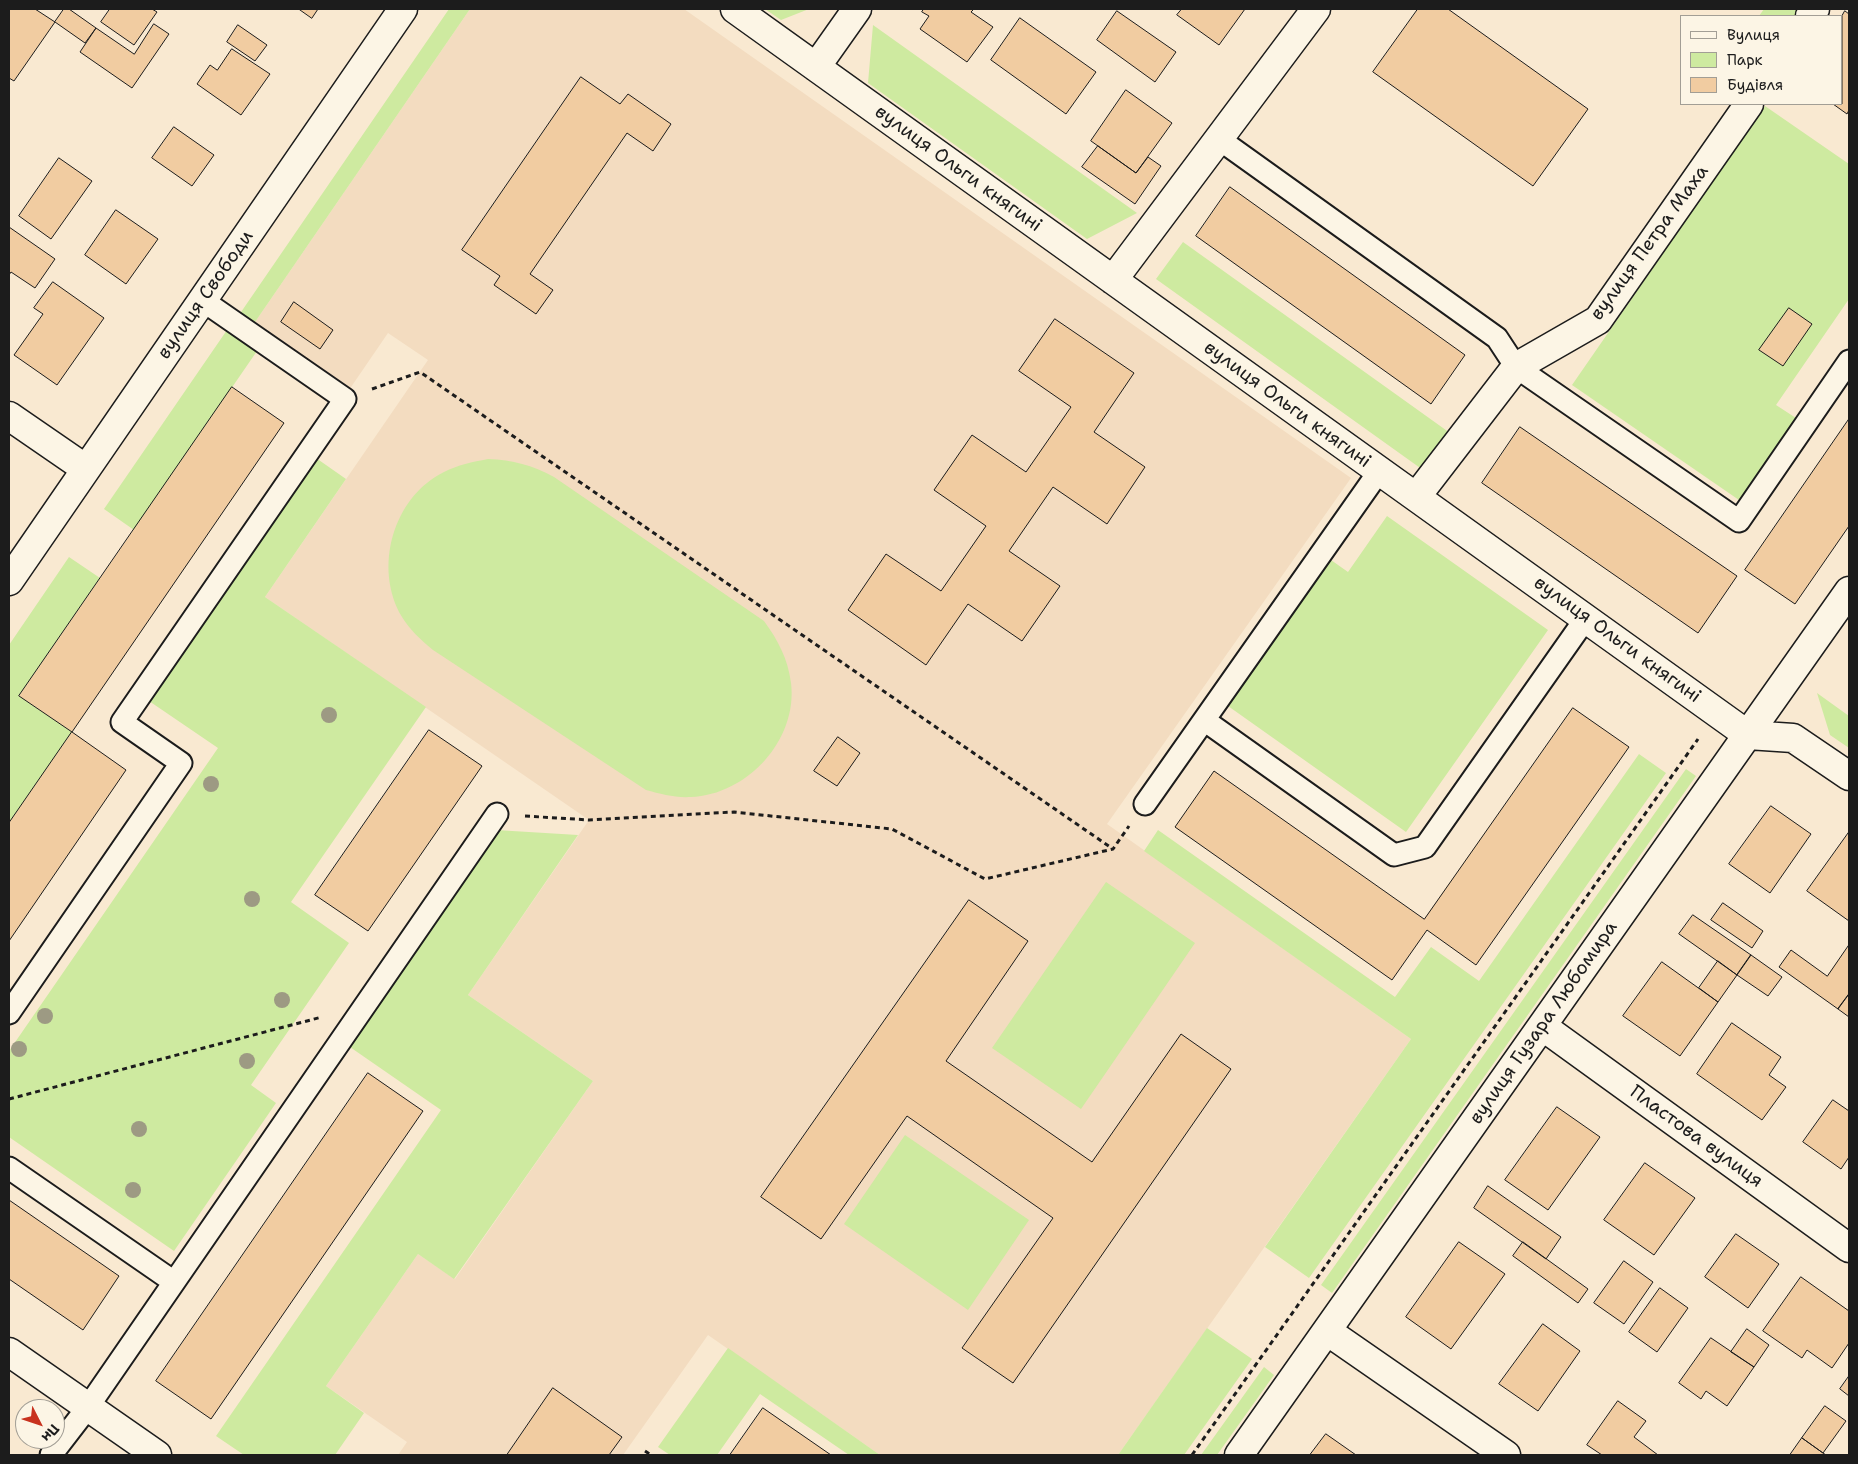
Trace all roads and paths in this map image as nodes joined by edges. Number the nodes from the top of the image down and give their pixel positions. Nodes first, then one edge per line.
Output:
1 (403, 9) edge
2 (735, 9) edge
3 (857, 9) edge
4 (1316, 9) edge
5 (816, 67) junction
6 (1748, 105) edge
7 (1219, 139) junction
8 (1113, 280) junction
9 (202, 300) junction
10 (1849, 361) edge
11 (1516, 367) junction
12 (345, 398) junction
13 (9, 416) edge
14 (86, 469) junction
15 (1380, 470) junction
16 (1416, 497) junction
17 (9, 580) edge
18 (1849, 591) edge
19 (1586, 618) junction
20 (1717, 712) junction
21 (1204, 720) junction
22 (1748, 735) junction
23 (1849, 776) edge
24 (1145, 804) dead end
25 (497, 814) joint
26 (1122, 836) dead end
27 (1113, 849) junction
28 (364, 1006) junction
29 (9, 1014) edge
30 (1542, 1026) junction
31 (9, 1099) edge
32 (9, 1168) edge
33 (1849, 1248) edge
34 (174, 1282) junction
35 (1327, 1331) junction
36 (9, 1352) edge
37 (88, 1407) junction
38 (645, 1451) dead end
39 (51, 1455) edge
40 (157, 1455) edge
41 (651, 1455) edge
42 (1192, 1455) edge
43 (1239, 1455) edge
44 (1506, 1455) edge

1 - 9 street, вулиця Свободи
2 - 5 street, вулиця Ольги княгині
3 - 5 street
4 - 7 street
5 - 8 street, вулиця Ольги княгині
6 - 11 street, вулиця Петра Маха
7 - 8 street
7 - 11 lane
8 - 15 street, вулиця Ольги княгині
9 - 12 lane
9 - 14 street, вулиця Свободи
10 - 11 lane
11 - 16 street, вулиця Петра Маха
12 - 27 path
12 - 29 lane
13 - 14 street
14 - 17 street, вулиця Свободи
15 - 16 street, вулиця Ольги княгині
15 - 21 lane
16 - 19 street, вулиця Ольги княгині
18 - 22 street, вулиця Гузара Любомира
19 - 20 street, вулиця Ольги княгині
19 - 21 lane
20 - 22 street, вулиця Ольги княгині
20 - 42 path
21 - 24 lane
22 - 23 street
22 - 30 street, вулиця Гузара Любомира
25 - 27 path
25 - 28 lane
26 - 27 path
28 - 31 path
28 - 34 lane
30 - 33 street, Пластова вулиця
30 - 35 street, вулиця Гузара Любомира
32 - 34 lane
34 - 37 lane
35 - 43 street, вулиця Гузара Любомира
35 - 44 street
36 - 37 street
37 - 39 lane
37 - 40 street
38 - 41 path

